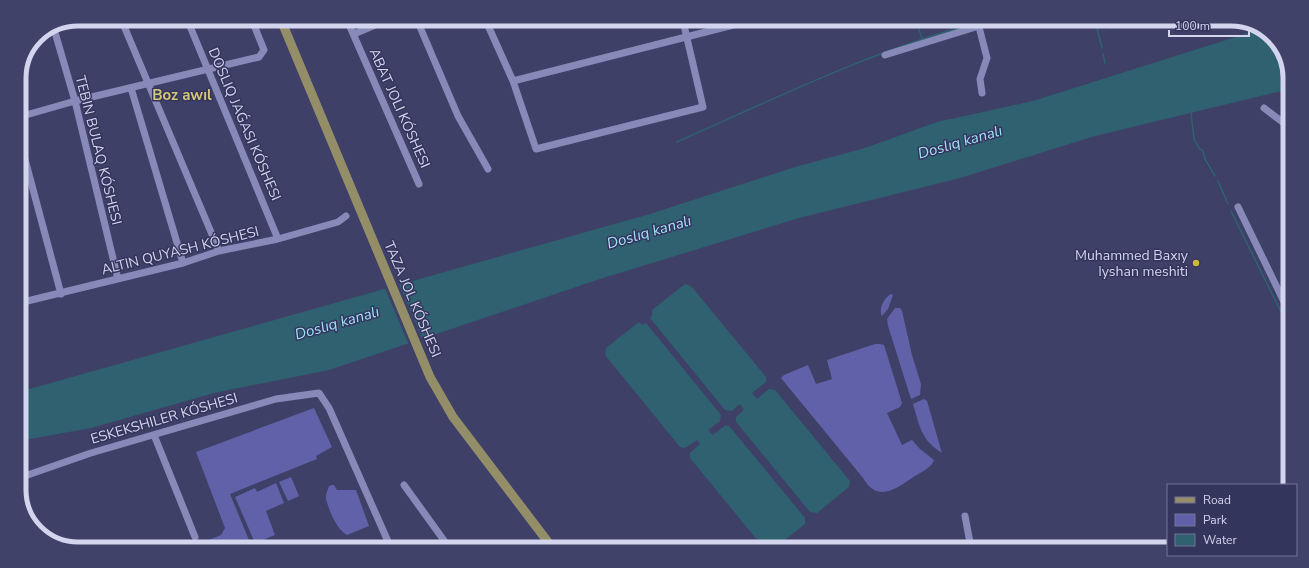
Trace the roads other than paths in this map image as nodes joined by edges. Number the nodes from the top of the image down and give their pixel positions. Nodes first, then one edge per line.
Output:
1 (124, 26) edge
2 (190, 26) edge
3 (254, 26) edge
4 (283, 26) edge
5 (350, 26) edge
6 (373, 26) edge
7 (420, 26) edge
8 (489, 26) edge
9 (685, 26) edge
10 (733, 26) edge
11 (973, 26) edge
12 (979, 26) edge
13 (55, 32) edge
14 (354, 34) junction
15 (688, 37) junction
16 (886, 55) dead end
17 (208, 70) junction
18 (512, 81) junction
19 (149, 84) junction
20 (131, 88) junction
21 (982, 93) dead end
22 (75, 101) junction
23 (1264, 108) dead end
24 (26, 115) edge
25 (1283, 122) edge
26 (26, 163) edge
27 (488, 169) dead end
28 (419, 184) dead end
29 (1238, 207) dead end
30 (346, 216) dead end
31 (278, 239) junction
32 (219, 251) junction
33 (183, 263) junction
34 (118, 279) junction
35 (61, 294) junction
36 (1283, 300) edge
37 (26, 302) edge
38 (154, 435) junction
39 (26, 476) edge
40 (404, 485) dead end
41 (965, 516) dead end
42 (195, 537) dead end
43 (388, 542) edge
44 (445, 542) edge
45 (548, 542) edge
46 (970, 542) edge

1 - 19 street
2 - 17 street
3 - 17 street
4 - 45 main road, TAZA JOL KÓSHESI
5 - 14 street
6 - 14 street
7 - 27 street
8 - 18 street
9 - 15 street
10 - 15 street
11 - 16 street
12 - 21 street
13 - 22 street, TEBIN BULAQ KÓSHESI
14 - 28 street
15 - 18 street
15 - 18 street
17 - 19 street
17 - 31 street
19 - 20 street
19 - 32 street
20 - 22 street
20 - 33 street
22 - 24 street
22 - 34 street, TEBIN BULAQ KÓSHESI
23 - 25 street
26 - 35 street
29 - 36 street
30 - 31 street
31 - 32 street
32 - 33 street
33 - 34 street
34 - 35 street
35 - 37 street
38 - 39 street, ESKEKSHILER KÓSHESI
38 - 42 street
38 - 43 street, ESKEKSHILER KÓSHESI
40 - 44 street
41 - 46 street

